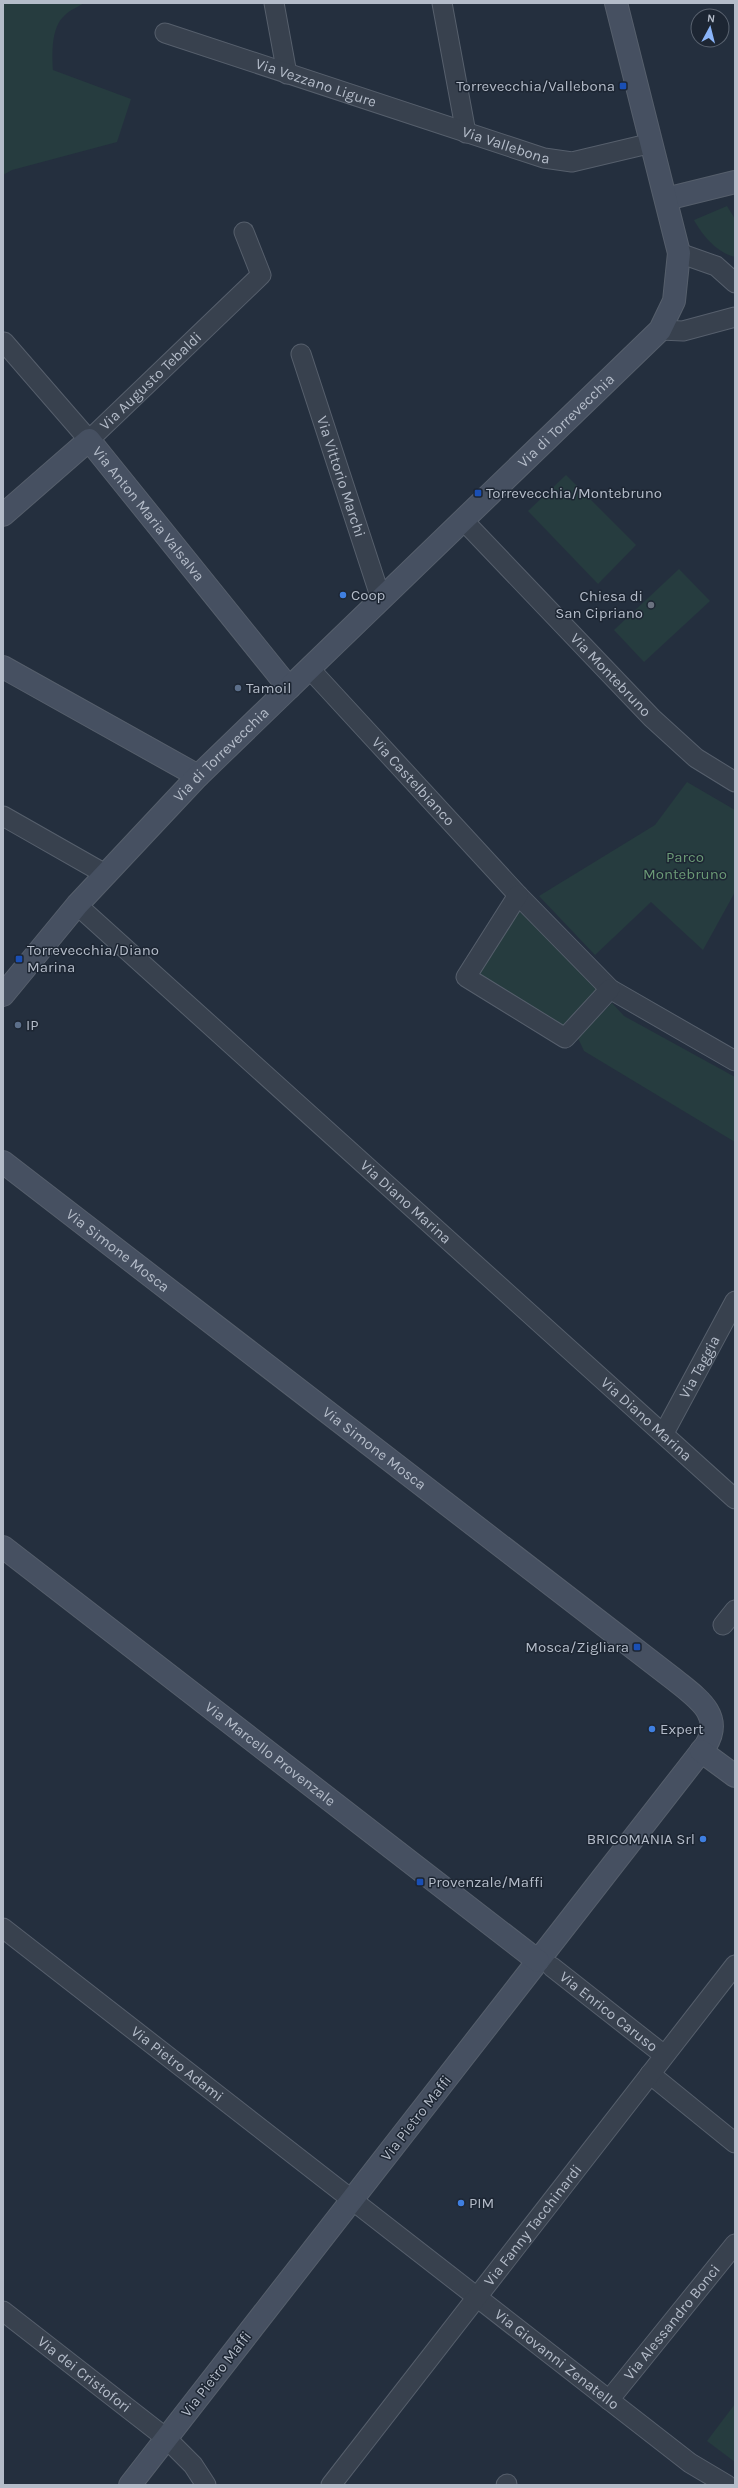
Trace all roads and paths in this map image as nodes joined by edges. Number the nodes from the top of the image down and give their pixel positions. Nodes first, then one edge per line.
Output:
1 (274, 3) edge
2 (442, 3) edge
3 (616, 3) edge
4 (165, 33) dead end
5 (287, 74) junction
6 (466, 133) junction
7 (652, 143) junction
8 (735, 182) edge
9 (666, 199) junction
10 (244, 232) dead end
11 (679, 253) junction
12 (733, 278) edge
13 (735, 317) edge
14 (660, 330) junction
15 (4, 342) dead end
16 (301, 354) dead end
17 (89, 440) junction
18 (3, 515) edge
19 (463, 520) junction
20 (381, 599) junction
21 (3, 667) edge
22 (309, 668) junction
23 (289, 688) junction
24 (198, 776) junction
25 (735, 782) edge
26 (3, 816) edge
27 (105, 874) junction
28 (518, 895) junction
29 (77, 905) junction
30 (610, 989) junction
31 (3, 995) edge
32 (735, 1061) edge
33 (3, 1162) edge
34 (735, 1301) edge
35 (664, 1433) junction
36 (735, 1499) edge
37 (3, 1547) edge
38 (735, 1610) edge
39 (723, 1625) dead end
40 (701, 1751) junction
41 (735, 1776) edge
42 (3, 1928) edge
43 (545, 1964) junction
44 (735, 1965) edge
45 (664, 2055) junction
46 (650, 2074) junction
47 (735, 2143) edge
48 (352, 2200) junction
49 (735, 2244) edge
50 (478, 2296) junction
51 (3, 2311) edge
52 (609, 2400) junction
53 (166, 2438) junction
54 (130, 2485) edge
55 (206, 2485) edge
56 (331, 2485) edge
57 (727, 2485) edge

1 - 5 street
2 - 6 street, Via Vallebona
3 - 7 street, Via di Torrevecchia
4 - 5 street, Via Vezzano Ligure
5 - 6 street, Via Vezzano Ligure
6 - 7 street, Via Vallebona
7 - 9 street, Via di Torrevecchia
8 - 9 street
9 - 11 street, Via di Torrevecchia
10 - 17 street, Via Augusto Tebaldi
11 - 12 street
11 - 14 street, Via di Torrevecchia
13 - 14 street
14 - 19 street, Via di Torrevecchia
15 - 17 street, Via Anton Maria Valsalva
16 - 20 street, Via Vittorio Marchi
17 - 18 street, Via Augusto Tebaldi
17 - 23 street, Via Anton Maria Valsalva
19 - 20 street, Via di Torrevecchia
19 - 25 street, Via Montebruno
20 - 22 street, Via di Torrevecchia
21 - 24 street
22 - 23 street, Via di Torrevecchia
22 - 28 street, Via Castelbianco
23 - 24 street, Via di Torrevecchia
24 - 27 street, Via di Torrevecchia
26 - 27 street
27 - 29 street, Via di Torrevecchia
28 - 30 street, Via Castelbianco
28 - 30 street
29 - 31 street, Via di Torrevecchia
29 - 35 street, Via Diano Marina
30 - 32 street, Via Castelbianco
33 - 40 street, Via Simone Mosca
34 - 35 street, Via Taggia
35 - 36 street, Via Diano Marina
37 - 43 street, Via Marcello Provenzale
38 - 39 street
40 - 41 street
40 - 43 street, Via Pietro Maffi
42 - 48 street, Via Pietro Adami
43 - 45 street, Via Enrico Caruso
43 - 48 street, Via Pietro Maffi
44 - 45 street, Via Fanny Tacchinardi
45 - 46 street, Via Fanny Tacchinardi
46 - 47 street
46 - 50 street, Via Fanny Tacchinardi
48 - 50 street, Via Giovanni Zenatello
48 - 53 street, Via Pietro Maffi
49 - 52 street, Via Alessandro Bonci
50 - 52 street, Via Giovanni Zenatello
50 - 56 street, Via Fanny Tacchinardi
51 - 53 street, Via dei Cristofori
52 - 57 street, Via Giovanni Zenatello
53 - 54 street, Via Pietro Maffi
53 - 55 street, Via dei Cristofori

